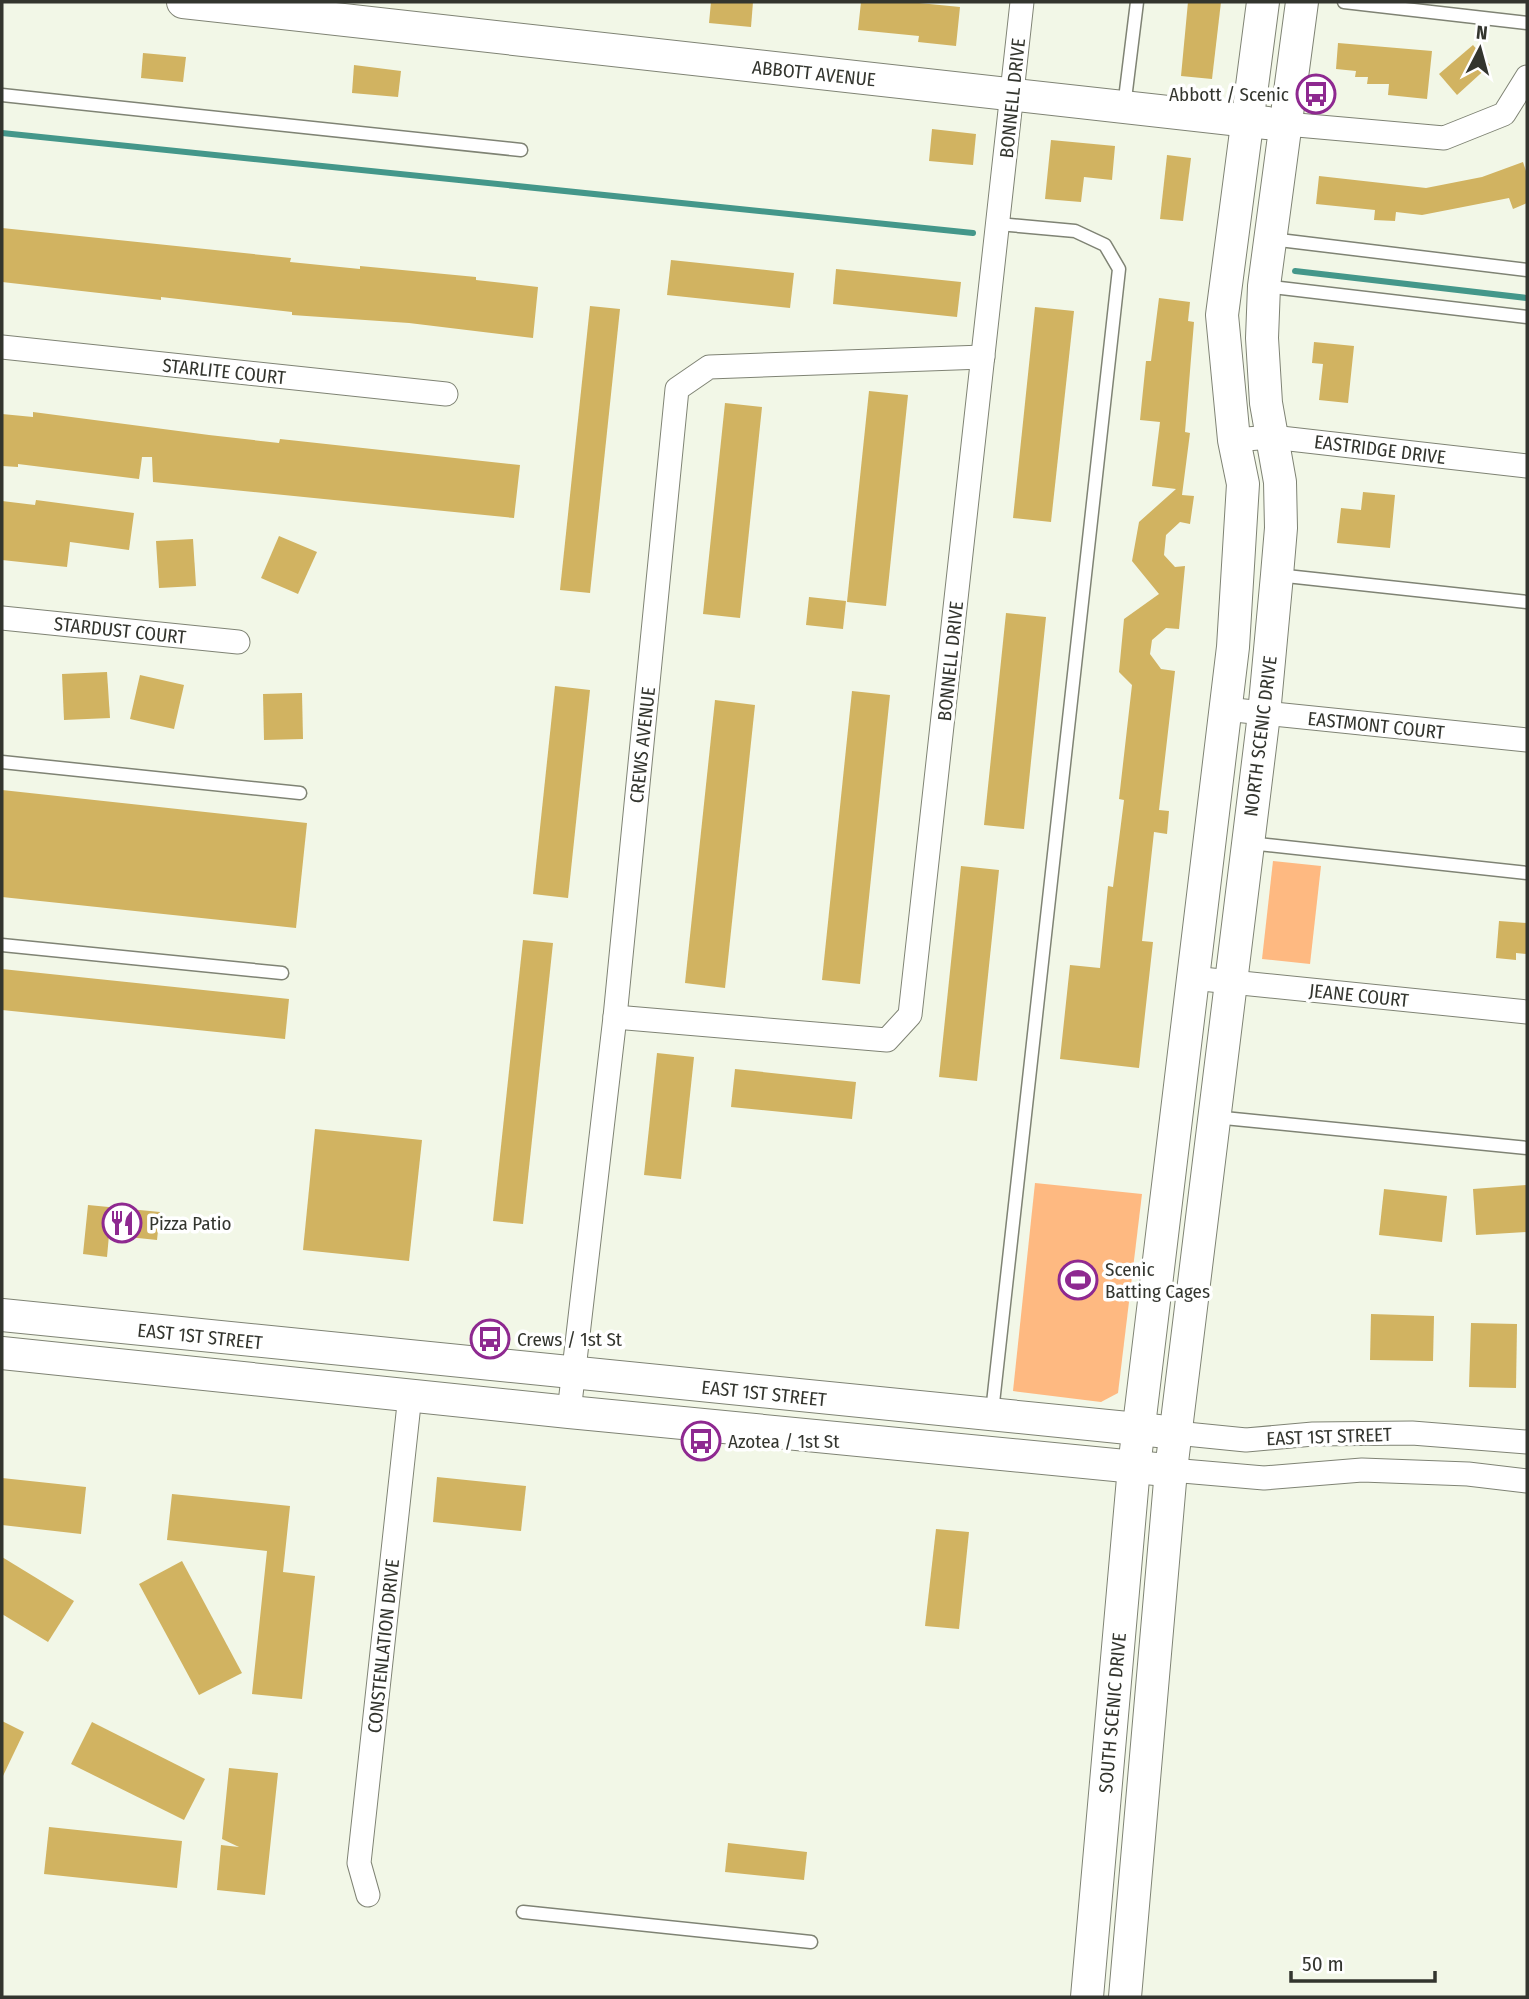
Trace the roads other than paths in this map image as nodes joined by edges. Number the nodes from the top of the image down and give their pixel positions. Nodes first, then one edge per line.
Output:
1 (1022, 2) edge
2 (1137, 2) edge
3 (1263, 2) edge
4 (1302, 2) edge
5 (1344, 2) edge
6 (199, 3) edge
7 (1417, 6) edge
8 (1527, 23) edge
9 (1527, 76) edge
10 (2, 95) edge
11 (1013, 95) junction
12 (1124, 107) junction
13 (1248, 121) junction
14 (1286, 124) junction
15 (522, 150) dead end
16 (998, 224) junction
17 (1271, 239) junction
18 (1527, 270) edge
19 (1264, 286) junction
20 (1527, 317) edge
21 (2, 347) edge
22 (984, 357) junction
23 (446, 394) dead end
24 (1272, 437) junction
25 (1234, 440) junction
26 (1527, 466) edge
27 (1277, 575) junction
28 (1527, 601) edge
29 (2, 618) edge
30 (238, 642) dead end
31 (1224, 709) junction
32 (1264, 714) junction
33 (1527, 740) edge
34 (2, 762) edge
35 (300, 793) dead end
36 (1247, 843) junction
37 (1527, 873) edge
38 (2, 945) edge
39 (282, 973) dead end
40 (1192, 978) junction
41 (1231, 982) junction
42 (1527, 1012) edge
43 (615, 1017) junction
44 (1214, 1117) junction
45 (1527, 1148) edge
46 (2, 1315) edge
47 (2, 1353) edge
48 (572, 1374) junction
49 (410, 1395) junction
50 (569, 1412) junction
51 (992, 1416) junction
52 (1138, 1429) junction
53 (1176, 1433) junction
54 (1527, 1442) edge
55 (1134, 1467) junction
56 (1171, 1470) junction
57 (1527, 1481) edge
58 (368, 1895) dead end
59 (523, 1912) dead end
60 (811, 1942) dead end
61 (1087, 1997) edge
62 (1125, 1997) edge

1 - 11 street, BONNELL DRIVE
2 - 12 lane
3 - 13 main road, NORTH SCENIC DRIVE
4 - 14 main road, NORTH SCENIC DRIVE
5 - 7 lane
6 - 11 main road, ABBOTT AVENUE
7 - 8 lane
9 - 14 street, ABBOTT AVENUE
10 - 15 lane
11 - 12 main road, ABBOTT AVENUE
11 - 16 street, BONNELL DRIVE
12 - 13 main road, ABBOTT AVENUE
13 - 14 main road, ABBOTT AVENUE
13 - 25 main road, NORTH SCENIC DRIVE
14 - 17 main road, NORTH SCENIC DRIVE
16 - 22 street, BONNELL DRIVE
16 - 51 lane
17 - 18 lane
17 - 19 main road, NORTH SCENIC DRIVE
19 - 20 lane
19 - 24 main road, NORTH SCENIC DRIVE
21 - 23 street, STARLITE COURT
22 - 43 street, CREWS AVENUE
22 - 43 street, BONNELL DRIVE
24 - 25 street, EASTRIDGE DRIVE
24 - 26 street, EASTRIDGE DRIVE
24 - 27 main road, NORTH SCENIC DRIVE
25 - 31 main road, NORTH SCENIC DRIVE
27 - 28 lane
27 - 32 main road, NORTH SCENIC DRIVE
29 - 30 street, STARDUST COURT
31 - 32 street, EASTMONT COURT
31 - 40 main road, NORTH SCENIC DRIVE
32 - 33 street, EASTMONT COURT
32 - 36 main road, NORTH SCENIC DRIVE
34 - 35 lane
36 - 37 lane
36 - 41 main road, NORTH SCENIC DRIVE
38 - 39 lane
40 - 41 street, JEANE COURT
40 - 52 main road, NORTH SCENIC DRIVE
41 - 42 street, JEANE COURT
41 - 44 main road, NORTH SCENIC DRIVE
43 - 48 street, CREWS AVENUE
44 - 45 lane
44 - 53 main road, NORTH SCENIC DRIVE
46 - 48 main road, EAST 1ST STREET
47 - 49 main road, EAST 1ST STREET
48 - 50 street, CREWS AVENUE
48 - 51 main road, EAST 1ST STREET
49 - 50 main road, EAST 1ST STREET
49 - 58 street, CONSTENLATION DRIVE
50 - 55 main road, EAST 1ST STREET
51 - 52 main road, EAST 1ST STREET
52 - 53 main road, EAST 1ST STREET
52 - 55 main road, SOUTH SCENIC DRIVE
53 - 54 street, EAST 1ST STREET
53 - 56 main road, NORTH SCENIC DRIVE
55 - 56 main road, EAST 1ST STREET
55 - 61 main road, SOUTH SCENIC DRIVE
56 - 57 street, EAST 1ST STREET
56 - 62 main road, SOUTH SCENIC DRIVE
59 - 60 lane

